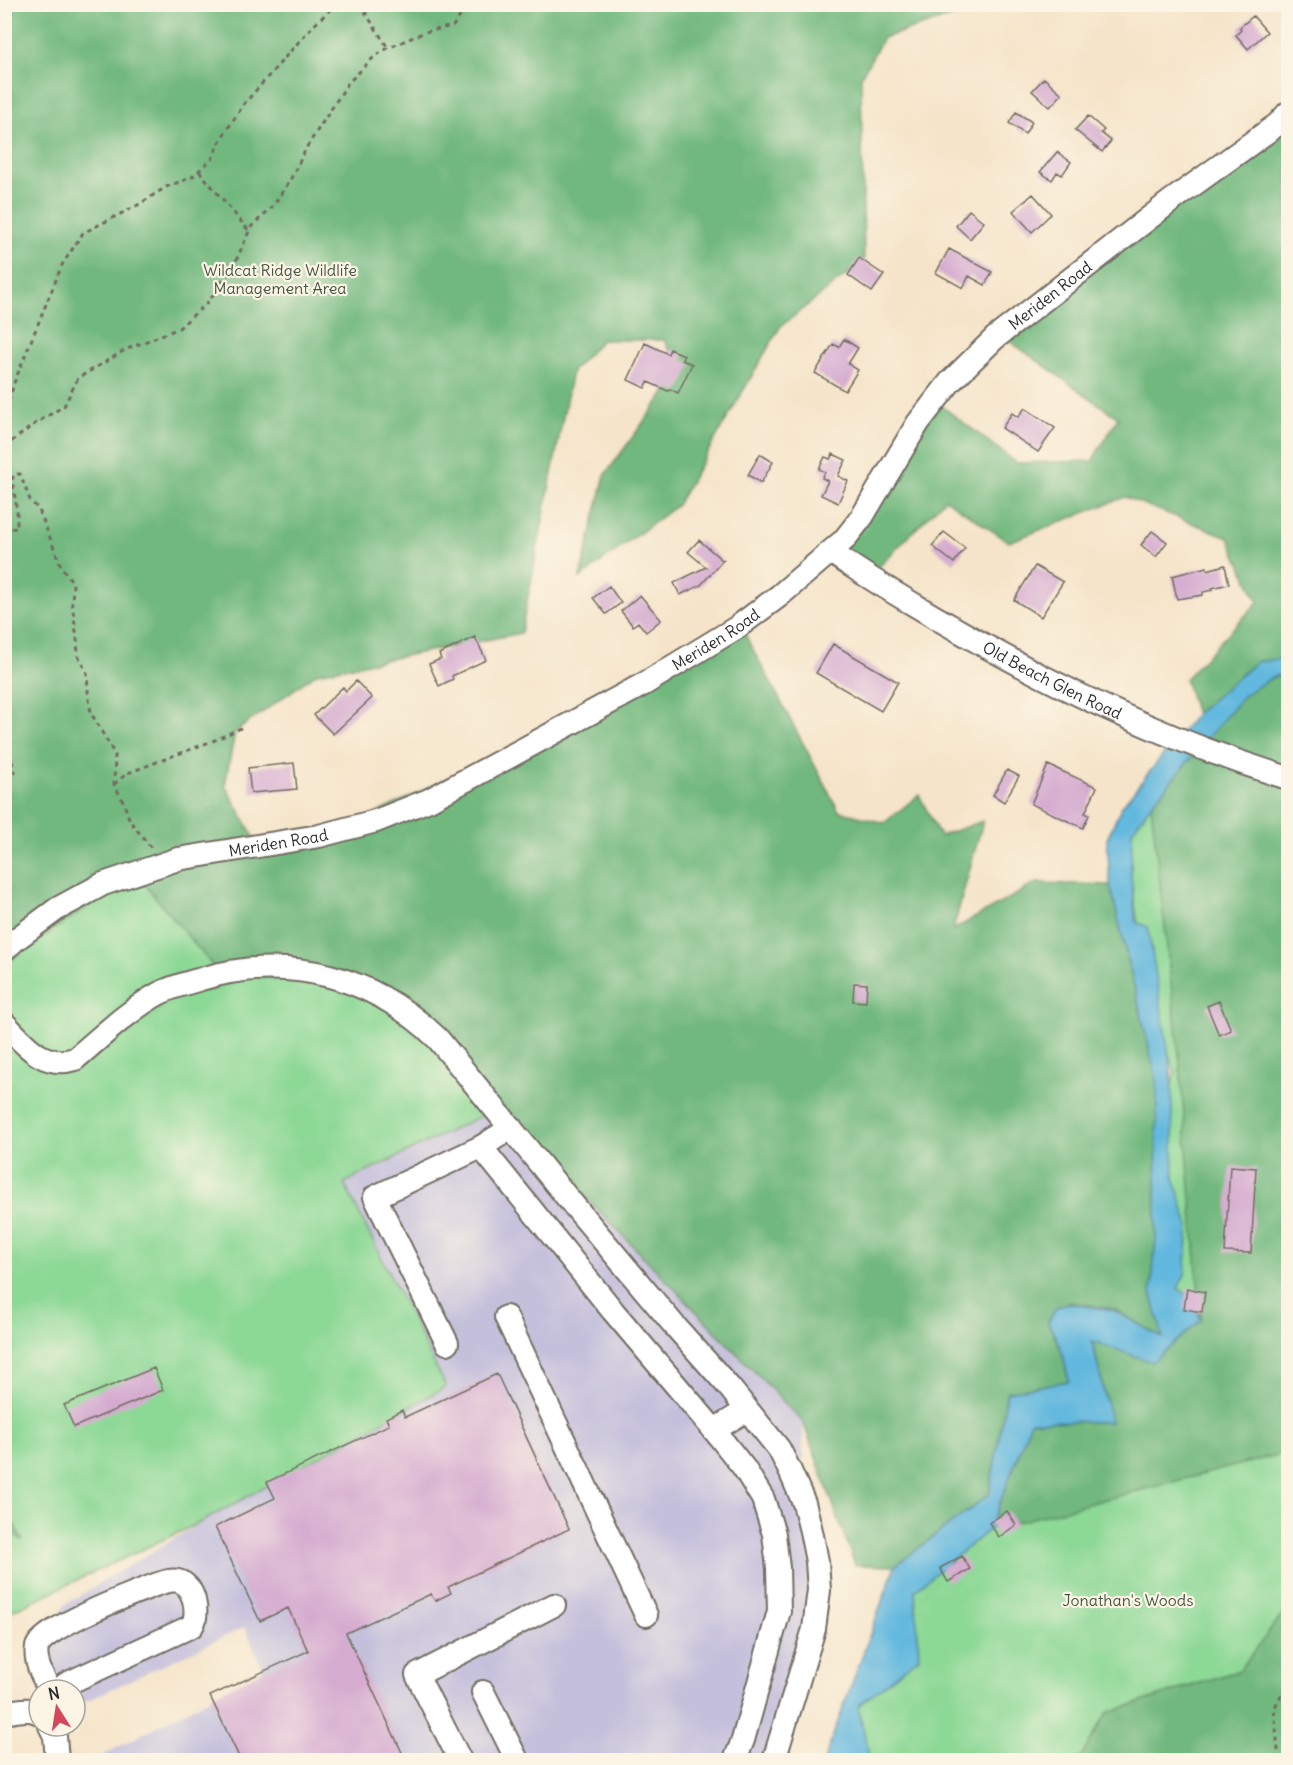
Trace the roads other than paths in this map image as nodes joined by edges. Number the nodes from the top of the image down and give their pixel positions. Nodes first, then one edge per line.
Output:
1 (1288, 113) edge
2 (831, 552) junction
3 (1288, 778) edge
4 (4, 950) edge
5 (4, 1023) edge
6 (511, 1128) junction
7 (481, 1147) junction
8 (506, 1317) dead end
9 (447, 1343) dead end
10 (747, 1410) junction
11 (714, 1430) junction
12 (554, 1605) dead end
13 (646, 1615) dead end
14 (44, 1678) edge
15 (79, 1678) edge
16 (483, 1692) dead end
17 (27, 1710) edge
18 (4, 1713) edge
19 (55, 1738) edge
20 (57, 1761) edge
21 (460, 1761) edge
22 (517, 1761) edge
23 (735, 1761) edge
24 (774, 1761) edge

1 - 2 street, Meriden Road
2 - 3 street, Old Beach Glen Road
2 - 4 street, Meriden Road
5 - 6 street
6 - 7 street
6 - 10 street
7 - 9 street
7 - 11 street
8 - 13 street
10 - 11 street
10 - 24 street
11 - 23 street
12 - 21 street
14 - 15 street
16 - 22 street
17 - 18 street
19 - 20 street

